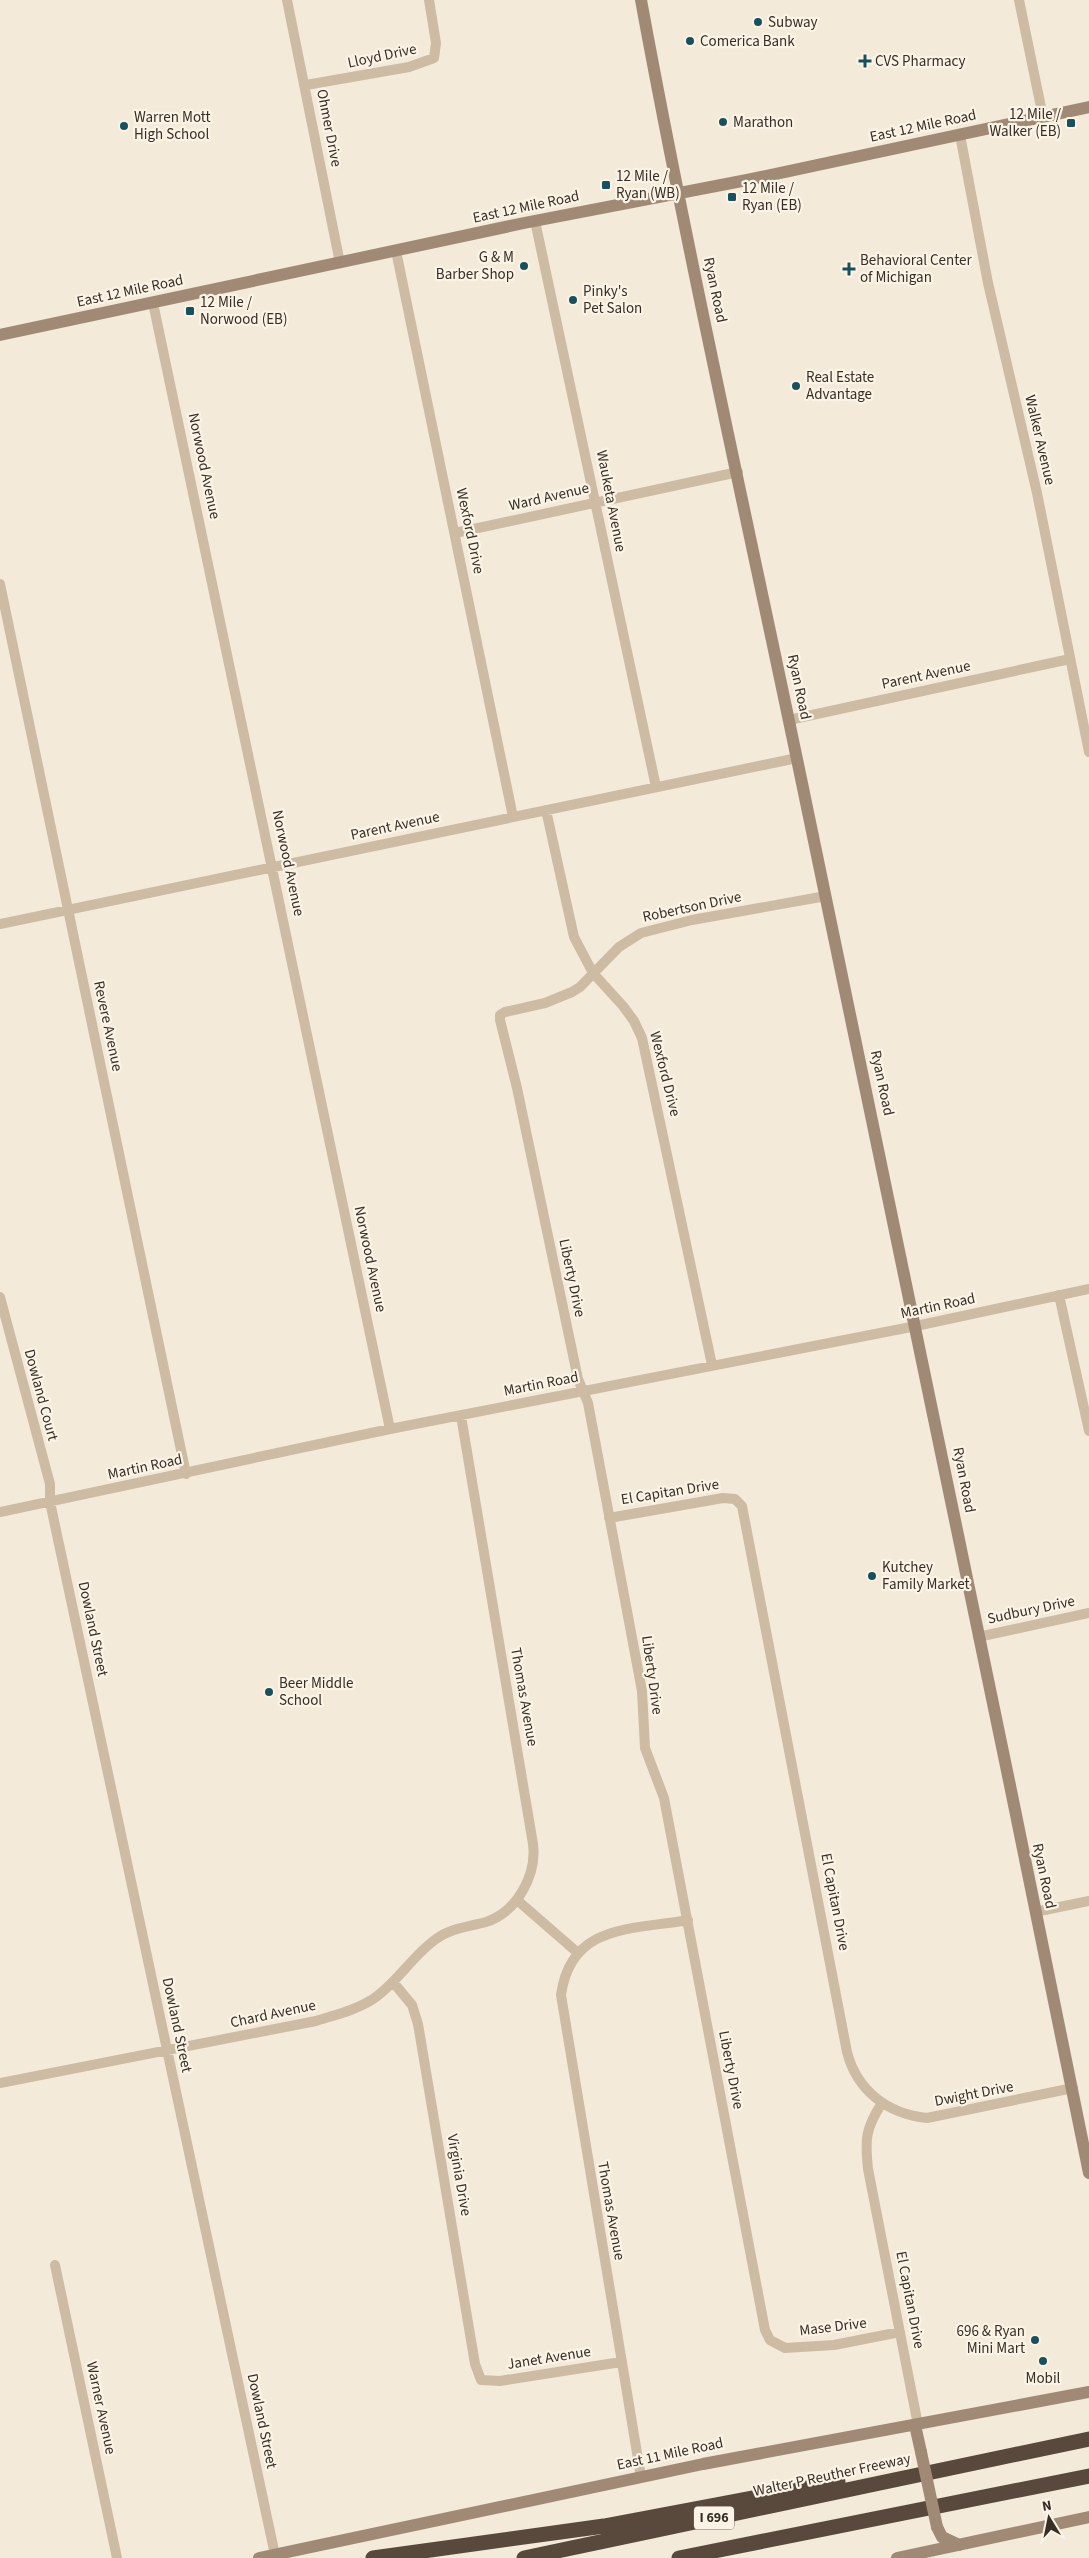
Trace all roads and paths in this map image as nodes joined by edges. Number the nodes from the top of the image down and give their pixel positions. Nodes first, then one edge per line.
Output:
1 (287, 0) edge
2 (429, 0) edge
3 (641, 0) edge
4 (1019, 0) edge
5 (306, 85) junction
6 (1089, 107) edge
7 (1043, 117) junction
8 (960, 134) junction
9 (677, 194) junction
10 (535, 222) junction
11 (396, 251) junction
12 (340, 263) junction
13 (153, 303) junction
14 (0, 335) edge
15 (738, 472) junction
16 (597, 501) junction
17 (455, 533) junction
18 (0, 584) edge
19 (1070, 659) junction
20 (789, 720) junction
21 (1089, 752) edge
22 (797, 758) junction
23 (656, 787) junction
24 (546, 810) junction
25 (513, 817) junction
26 (273, 866) junction
27 (826, 896) junction
28 (68, 910) junction
29 (0, 924) edge
30 (593, 973) junction
31 (500, 1015) joint
32 (1089, 1289) edge
33 (1059, 1295) junction
34 (0, 1297) edge
35 (916, 1326) junction
36 (712, 1364) junction
37 (583, 1391) junction
38 (461, 1416) junction
39 (390, 1429) junction
40 (1089, 1431) edge
41 (186, 1474) junction
42 (50, 1502) junction
43 (0, 1512) edge
44 (609, 1518) junction
45 (1089, 1613) edge
46 (978, 1636) junction
47 (516, 1900) junction
48 (1089, 1901) edge
49 (1035, 1912) junction
50 (688, 1920) junction
51 (578, 1953) junction
52 (393, 1982) junction
53 (167, 2050) junction
54 (0, 2084) edge
55 (1072, 2088) junction
56 (882, 2104) junction
57 (1089, 2173) edge
58 (56, 2265) dead end
59 (900, 2332) junction
60 (770, 2340) joint
61 (621, 2362) junction
62 (481, 2380) joint
63 (1089, 2392) edge
64 (916, 2425) junction
65 (1089, 2439) edge
66 (1089, 2476) edge
67 (641, 2477) junction
68 (904, 2478) junction
69 (1089, 2517) edge
70 (786, 2536) junction
71 (960, 2545) junction
72 (275, 2555) junction
73 (117, 2558) edge
74 (258, 2558) edge
75 (373, 2558) edge
76 (524, 2558) edge
77 (679, 2558) edge
78 (704, 2558) edge
79 (897, 2558) edge

1 - 5 street, Ohmer Drive
2 - 5 street, Lloyd Drive
3 - 9 main road, Ryan Road
4 - 7 street
5 - 12 street, Ohmer Drive
6 - 7 main road, East 12 Mile Road
7 - 8 main road, East 12 Mile Road
8 - 9 main road, East 12 Mile Road
8 - 19 street, Walker Avenue
9 - 10 main road, East 12 Mile Road
9 - 15 main road, Ryan Road
10 - 11 main road, East 12 Mile Road
10 - 16 street, Wauketa Avenue
11 - 12 main road, East 12 Mile Road
11 - 17 street, Wexford Drive
12 - 13 main road, East 12 Mile Road
13 - 14 main road, East 12 Mile Road
13 - 26 street, Norwood Avenue
15 - 16 street, Ward Avenue
15 - 20 main road, Ryan Road
16 - 17 street, Ward Avenue
16 - 23 street, Wauketa Avenue
17 - 25 street, Wexford Drive
18 - 28 street, Revere Avenue
19 - 20 street, Parent Avenue
19 - 21 street, Walker Avenue
20 - 22 main road, Ryan Road
22 - 23 street, Parent Avenue
22 - 27 main road, Ryan Road
23 - 24 street, Parent Avenue
24 - 25 street, Parent Avenue
24 - 30 street, Wexford Drive
25 - 26 street, Parent Avenue
26 - 28 street, Parent Avenue
26 - 39 street, Norwood Avenue
27 - 30 street, Robertson Drive
27 - 35 main road, Ryan Road
28 - 29 street, Parent Avenue
28 - 41 street, Revere Avenue
30 - 31 street, Robertson Drive
30 - 36 street, Wexford Drive
31 - 37 street, Liberty Drive
32 - 33 street, Martin Road
33 - 35 street, Martin Road
33 - 40 street
34 - 42 street, Dowland Court
35 - 36 street, Martin Road
35 - 46 main road, Ryan Road
36 - 37 street, Martin Road
37 - 38 street, Martin Road
37 - 44 street, Liberty Drive
38 - 39 street, Martin Road
38 - 47 street, Thomas Avenue
39 - 41 street, Martin Road
41 - 42 street, Martin Road
42 - 43 street, Martin Road
42 - 53 street, Dowland Street
44 - 50 street, Liberty Drive
44 - 56 street, El Capitan Drive
45 - 46 street, Sudbury Drive
46 - 49 main road, Ryan Road
47 - 51 street
47 - 52 street, Chard Avenue
48 - 49 street
49 - 55 main road, Ryan Road
50 - 51 street, Thomas Avenue
50 - 60 street, Liberty Drive
51 - 61 street, Thomas Avenue
52 - 53 street, Chard Avenue
52 - 62 street, Virginia Drive
53 - 54 street, Chard Avenue
53 - 72 street, Dowland Street
55 - 56 street, Dwight Drive
55 - 57 main road, Ryan Road
56 - 59 street, El Capitan Drive
58 - 73 street, Warner Avenue
59 - 60 street, Mase Drive
59 - 64 street, El Capitan Drive
61 - 62 street, Janet Avenue
61 - 67 street, Thomas Avenue
63 - 64 main road, East 11 Mile Road
64 - 67 main road, East 11 Mile Road
64 - 71 main road, El Capitan Drive, bridge
65 - 68 highway, Walter P Reuther Freeway / I 696
66 - 70 highway, I 696
67 - 72 main road, East 11 Mile Road
68 - 75 highway
68 - 76 highway, Walter P Reuther Freeway / I 696
69 - 71 main road
70 - 77 highway, I 696
70 - 78 highway
71 - 79 main road
72 - 74 main road, East 11 Mile Road

